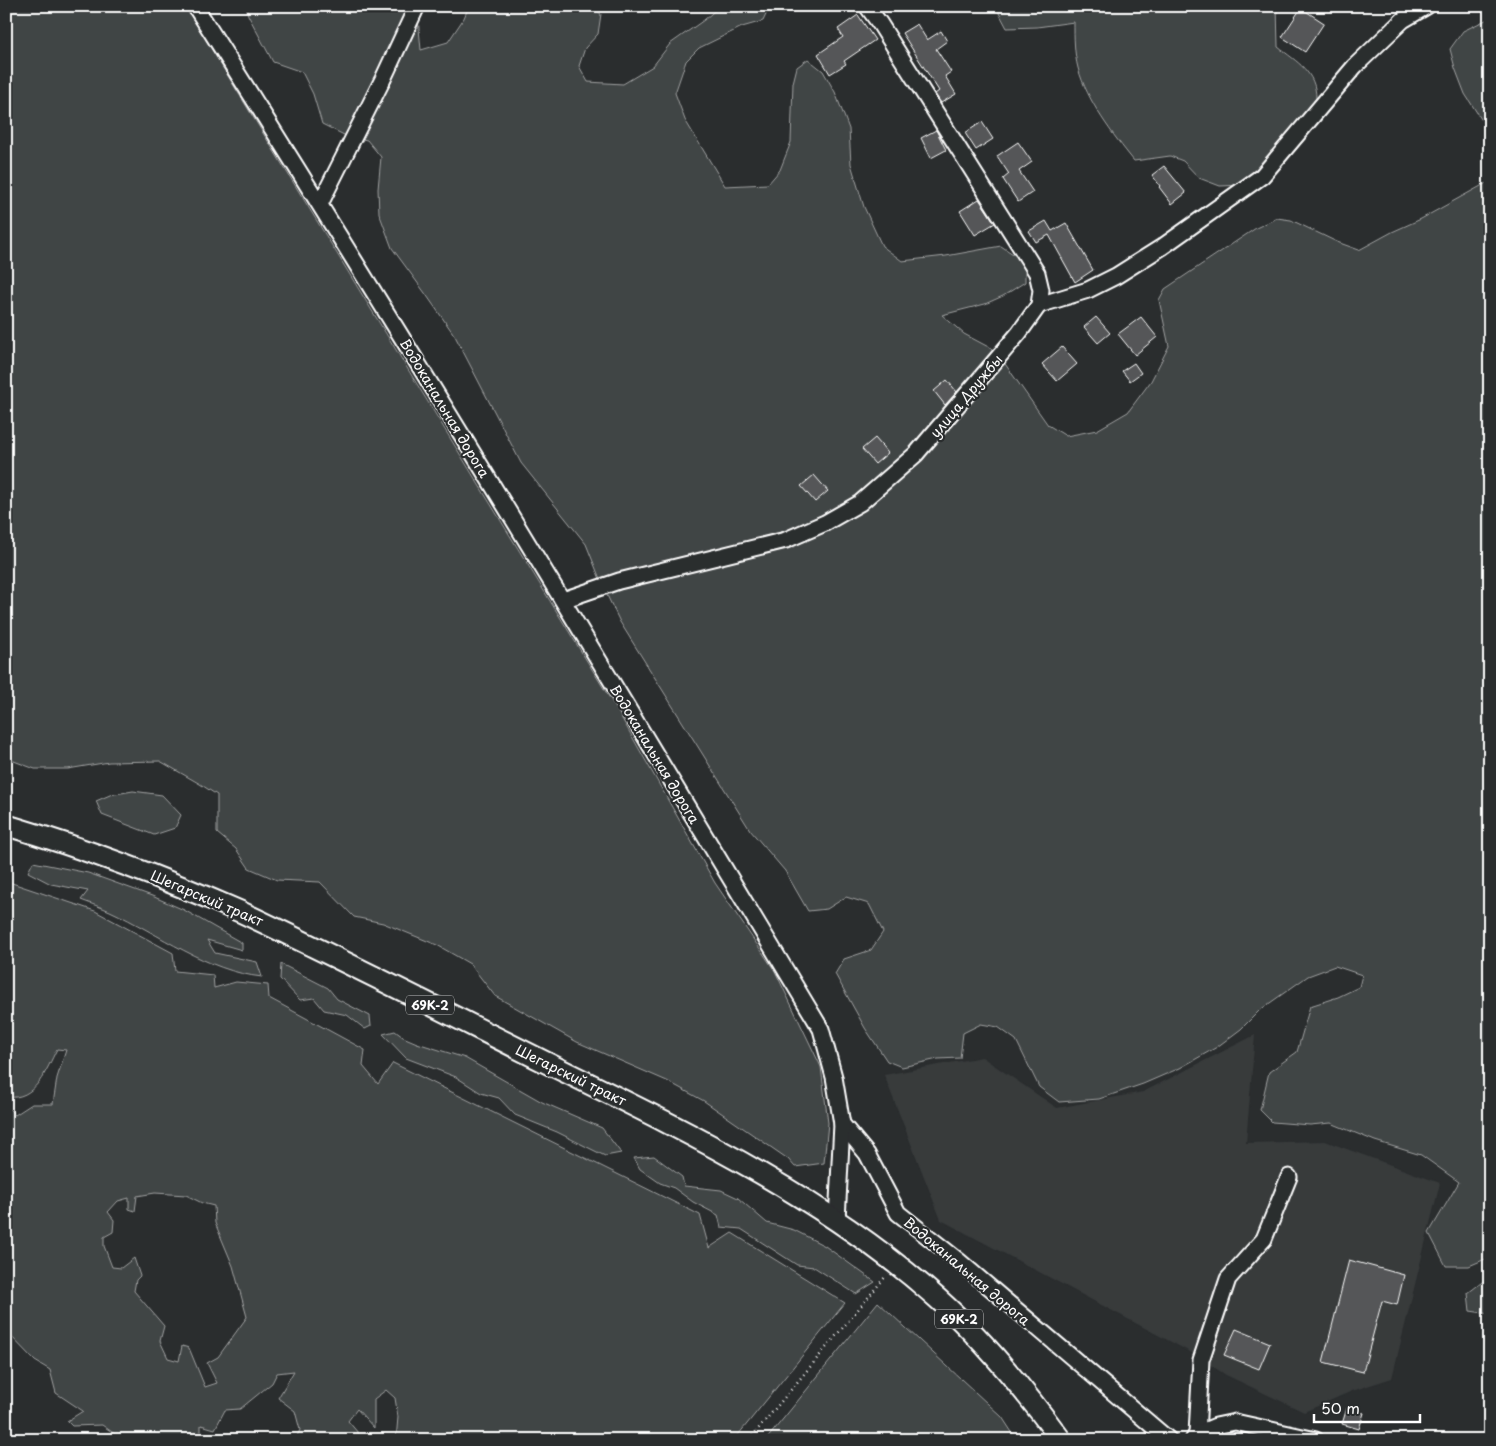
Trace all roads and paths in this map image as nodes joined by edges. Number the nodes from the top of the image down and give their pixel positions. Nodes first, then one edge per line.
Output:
1 (195, 6) edge
2 (417, 6) edge
3 (867, 6) edge
4 (1427, 6) edge
5 (320, 204) junction
6 (1039, 305) junction
7 (562, 600) junction
8 (6, 825) edge
9 (842, 1124) junction
10 (1289, 1176) dead end
11 (837, 1220) junction
12 (896, 1263) junction
13 (1195, 1437) edge
14 (749, 1440) edge
15 (1061, 1440) edge
16 (1169, 1440) edge
17 (1316, 1440) edge

1 - 5 street, Водоканальная дорога
2 - 5 street
3 - 6 street
4 - 6 street
5 - 7 street, Водоканальная дорога
6 - 7 street, улица Дружбы
7 - 9 street, Водоканальная дорога
8 - 11 main road, Шегарский тракт / 69К-2
9 - 11 street
9 - 16 street, Водоканальная дорога
10 - 13 street
11 - 12 main road, Шегарский тракт / 69К-2
12 - 14 path
12 - 15 main road, Шегарский тракт / 69К-2
13 - 17 street

